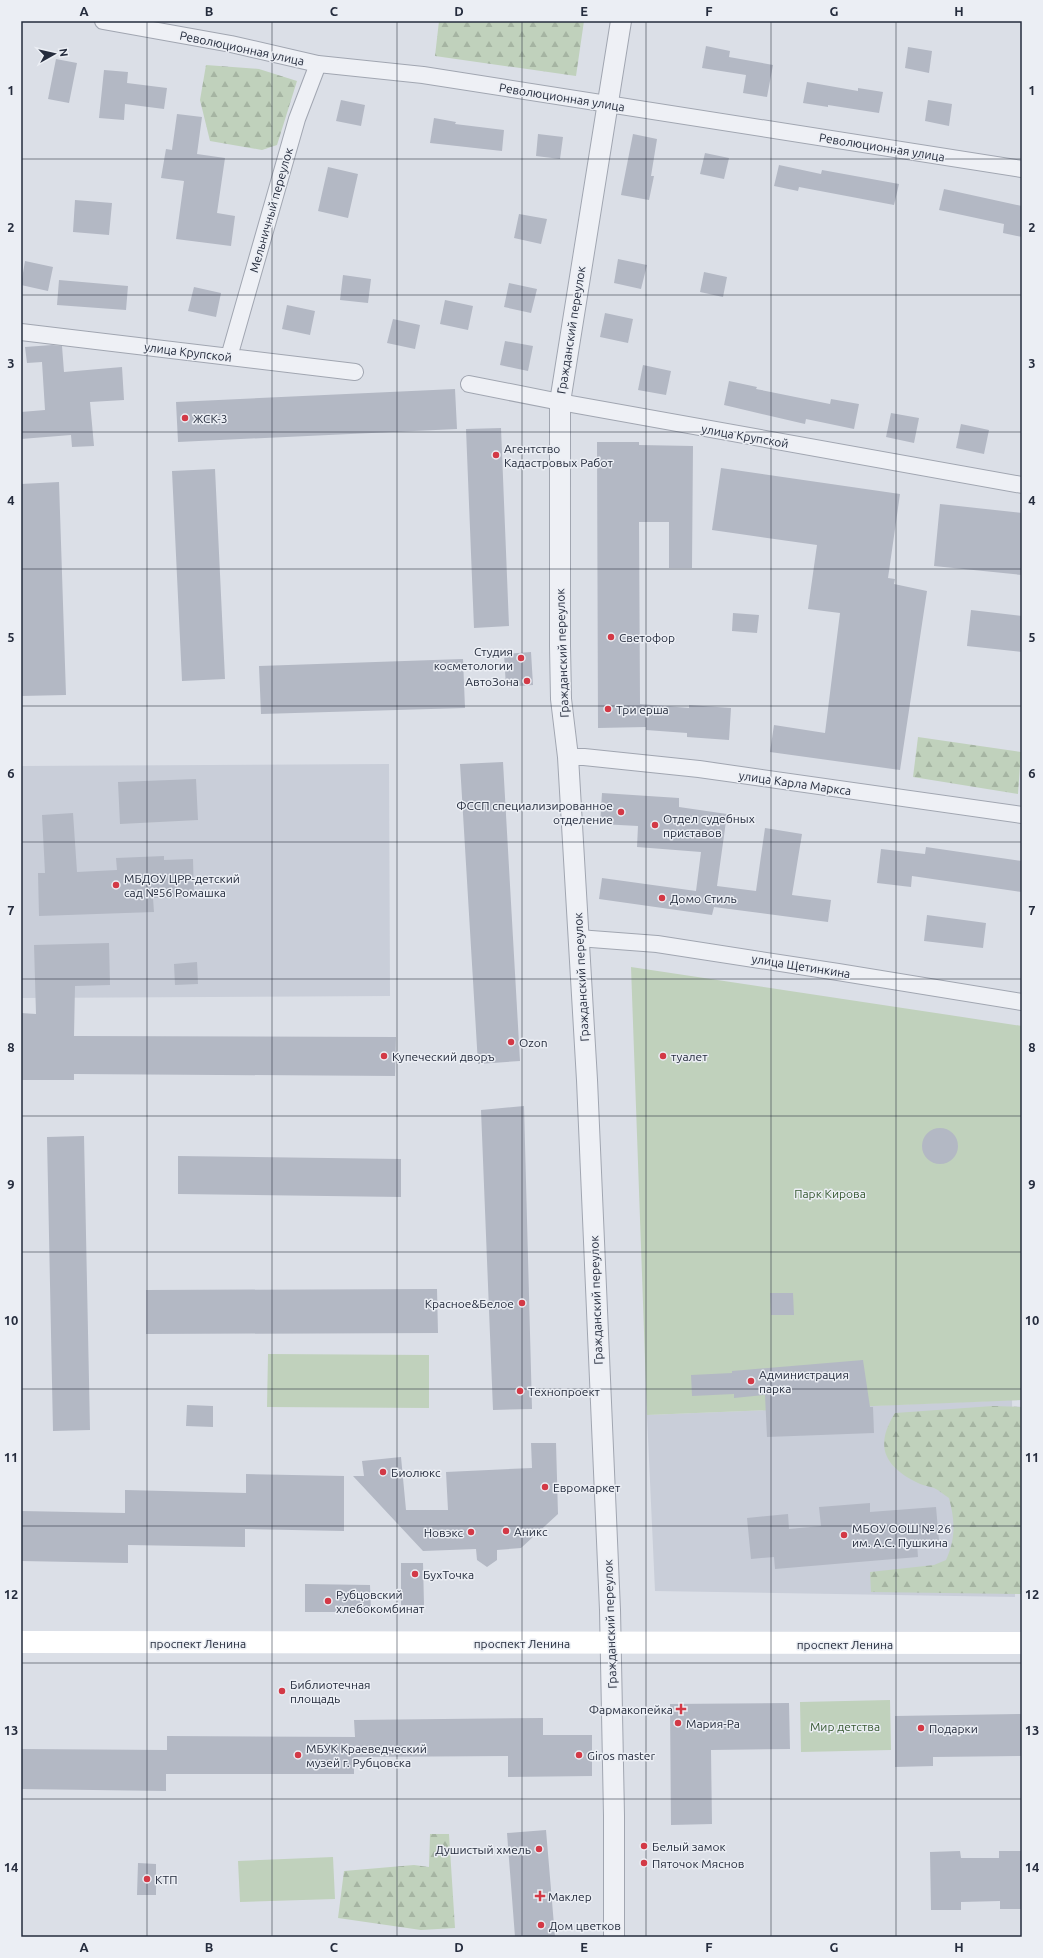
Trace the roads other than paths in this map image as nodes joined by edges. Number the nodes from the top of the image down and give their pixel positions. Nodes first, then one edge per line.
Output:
1 (103, 21) edge
2 (621, 21) edge
3 (318, 64) junction
4 (608, 104) junction
5 (1022, 169) edge
6 (21, 332) edge
7 (229, 357) junction
8 (355, 372) dead end
9 (469, 384) dead end
10 (560, 402) junction
11 (1022, 485) edge
12 (568, 757) junction
13 (1022, 815) edge
14 (578, 938) junction
15 (1022, 1002) edge
16 (21, 1642) edge
17 (611, 1643) junction
18 (1022, 1643) edge
19 (614, 1937) edge

1 - 3 street, Революционная улица
2 - 4 street, Гражданский переулок
3 - 4 street, Революционная улица
3 - 7 street, Мельничный переулок
4 - 5 street, Революционная улица
4 - 10 street, Гражданский переулок
6 - 7 street, улица Крупской
7 - 8 street, улица Крупской
9 - 10 street, улица Крупской
10 - 11 street, улица Крупской
10 - 12 street, Гражданский переулок
12 - 13 street, улица Карла Маркса
12 - 14 street, Гражданский переулок
14 - 15 street, улица Щетинкина
14 - 17 street, Гражданский переулок
16 - 17 main road, проспект Ленина
17 - 18 main road, проспект Ленина
17 - 19 street, Гражданский переулок

